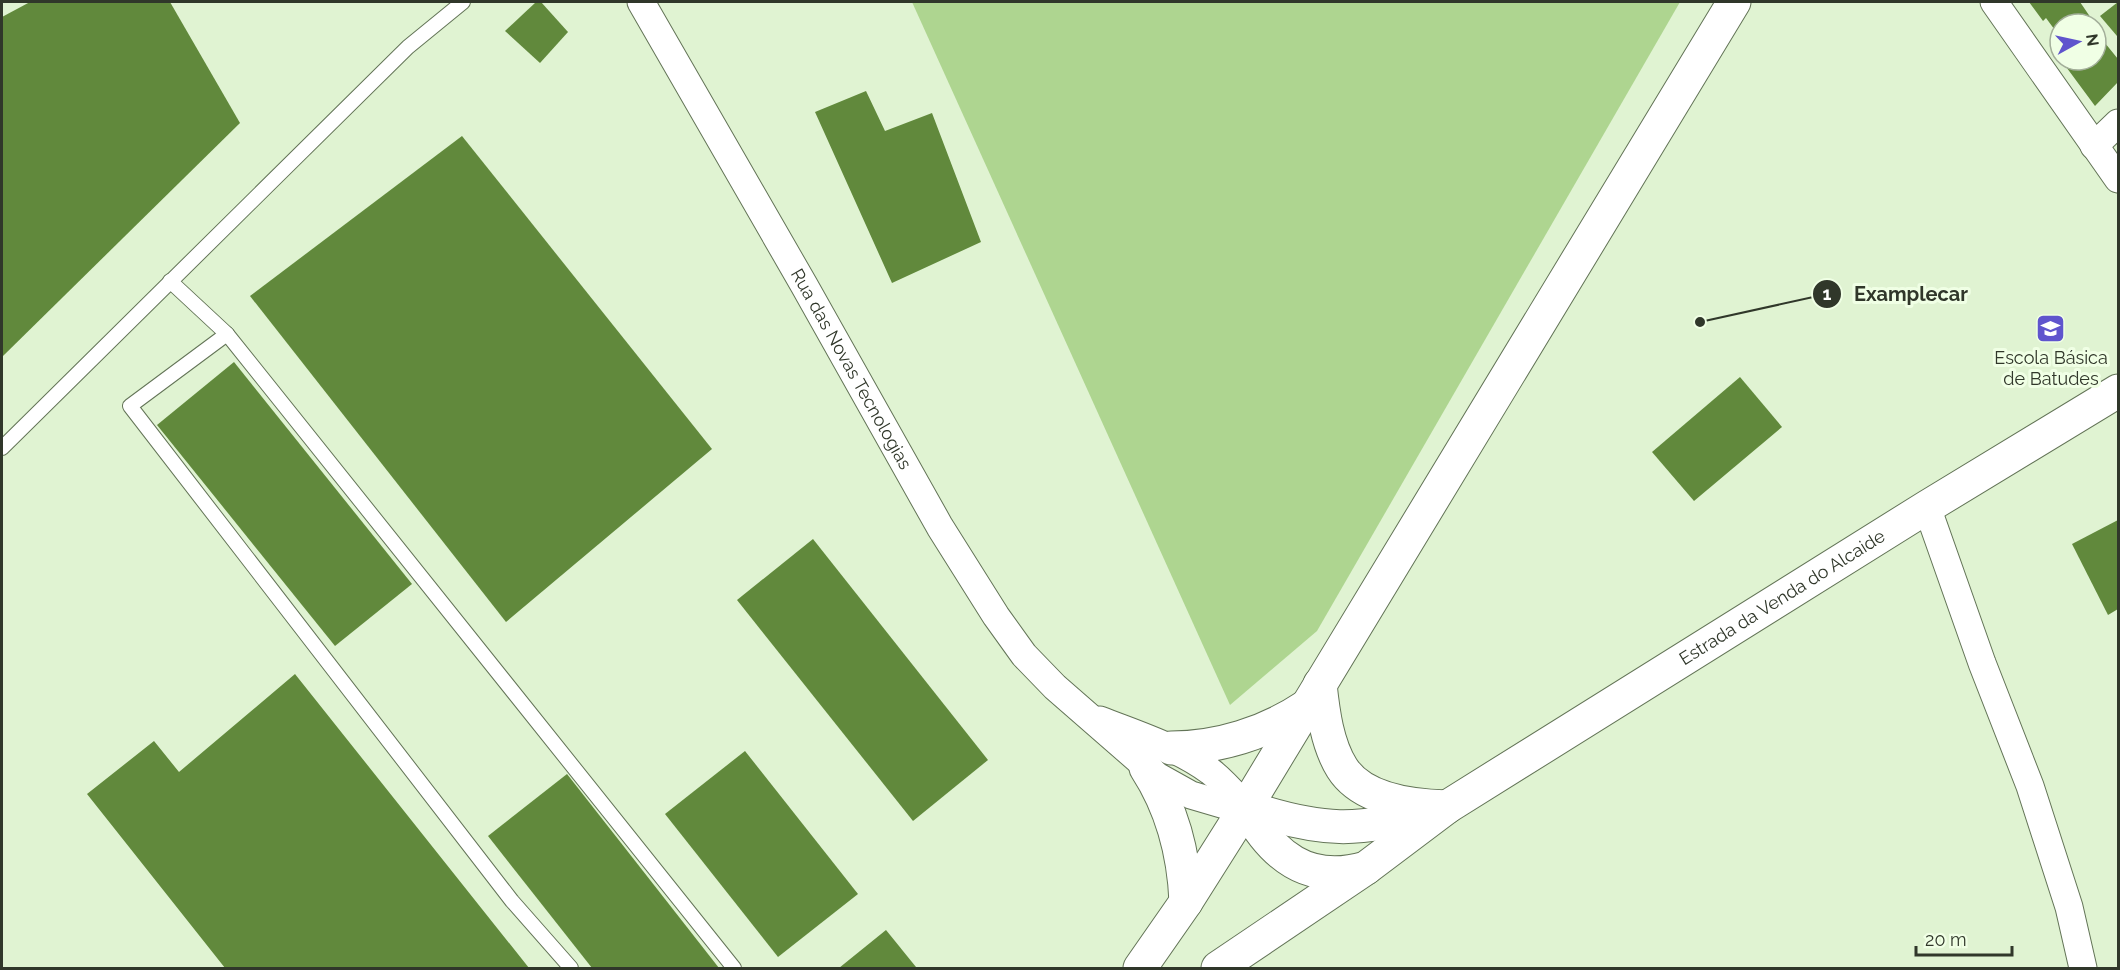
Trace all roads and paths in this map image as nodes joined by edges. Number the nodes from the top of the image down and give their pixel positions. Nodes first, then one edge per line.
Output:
1 (463, 2) edge
2 (641, 2) edge
3 (1734, 2) edge
4 (1994, 2) edge
5 (2118, 123) edge
6 (2094, 146) junction
7 (2118, 179) edge
8 (170, 281) junction
9 (227, 334) junction
10 (2118, 391) edge
11 (2, 448) edge
12 (1928, 507) junction
13 (1313, 695) junction
14 (1158, 758) junction
15 (1246, 807) junction
16 (1447, 807) junction
17 (1366, 868) junction
18 (1186, 902) junction
19 (571, 969) edge
20 (734, 969) edge
21 (1140, 969) edge
22 (1218, 969) edge
23 (2083, 969) edge

1 - 8 lane
2 - 14 street, Rua das Novas Tecnologias
3 - 13 main road
4 - 6 street
5 - 6 street
6 - 7 street
8 - 9 lane
8 - 11 lane
9 - 19 lane
9 - 20 lane
10 - 12 main road, Estrada da Venda do Alcaide
12 - 16 main road, Estrada da Venda do Alcaide
12 - 23 street
13 - 14 main road
13 - 15 main road
13 - 16 main road
14 - 15 street, Rua das Novas Tecnologias
14 - 18 main road
15 - 16 main road
15 - 17 main road
15 - 18 main road
16 - 17 main road
17 - 22 main road
18 - 21 main road

